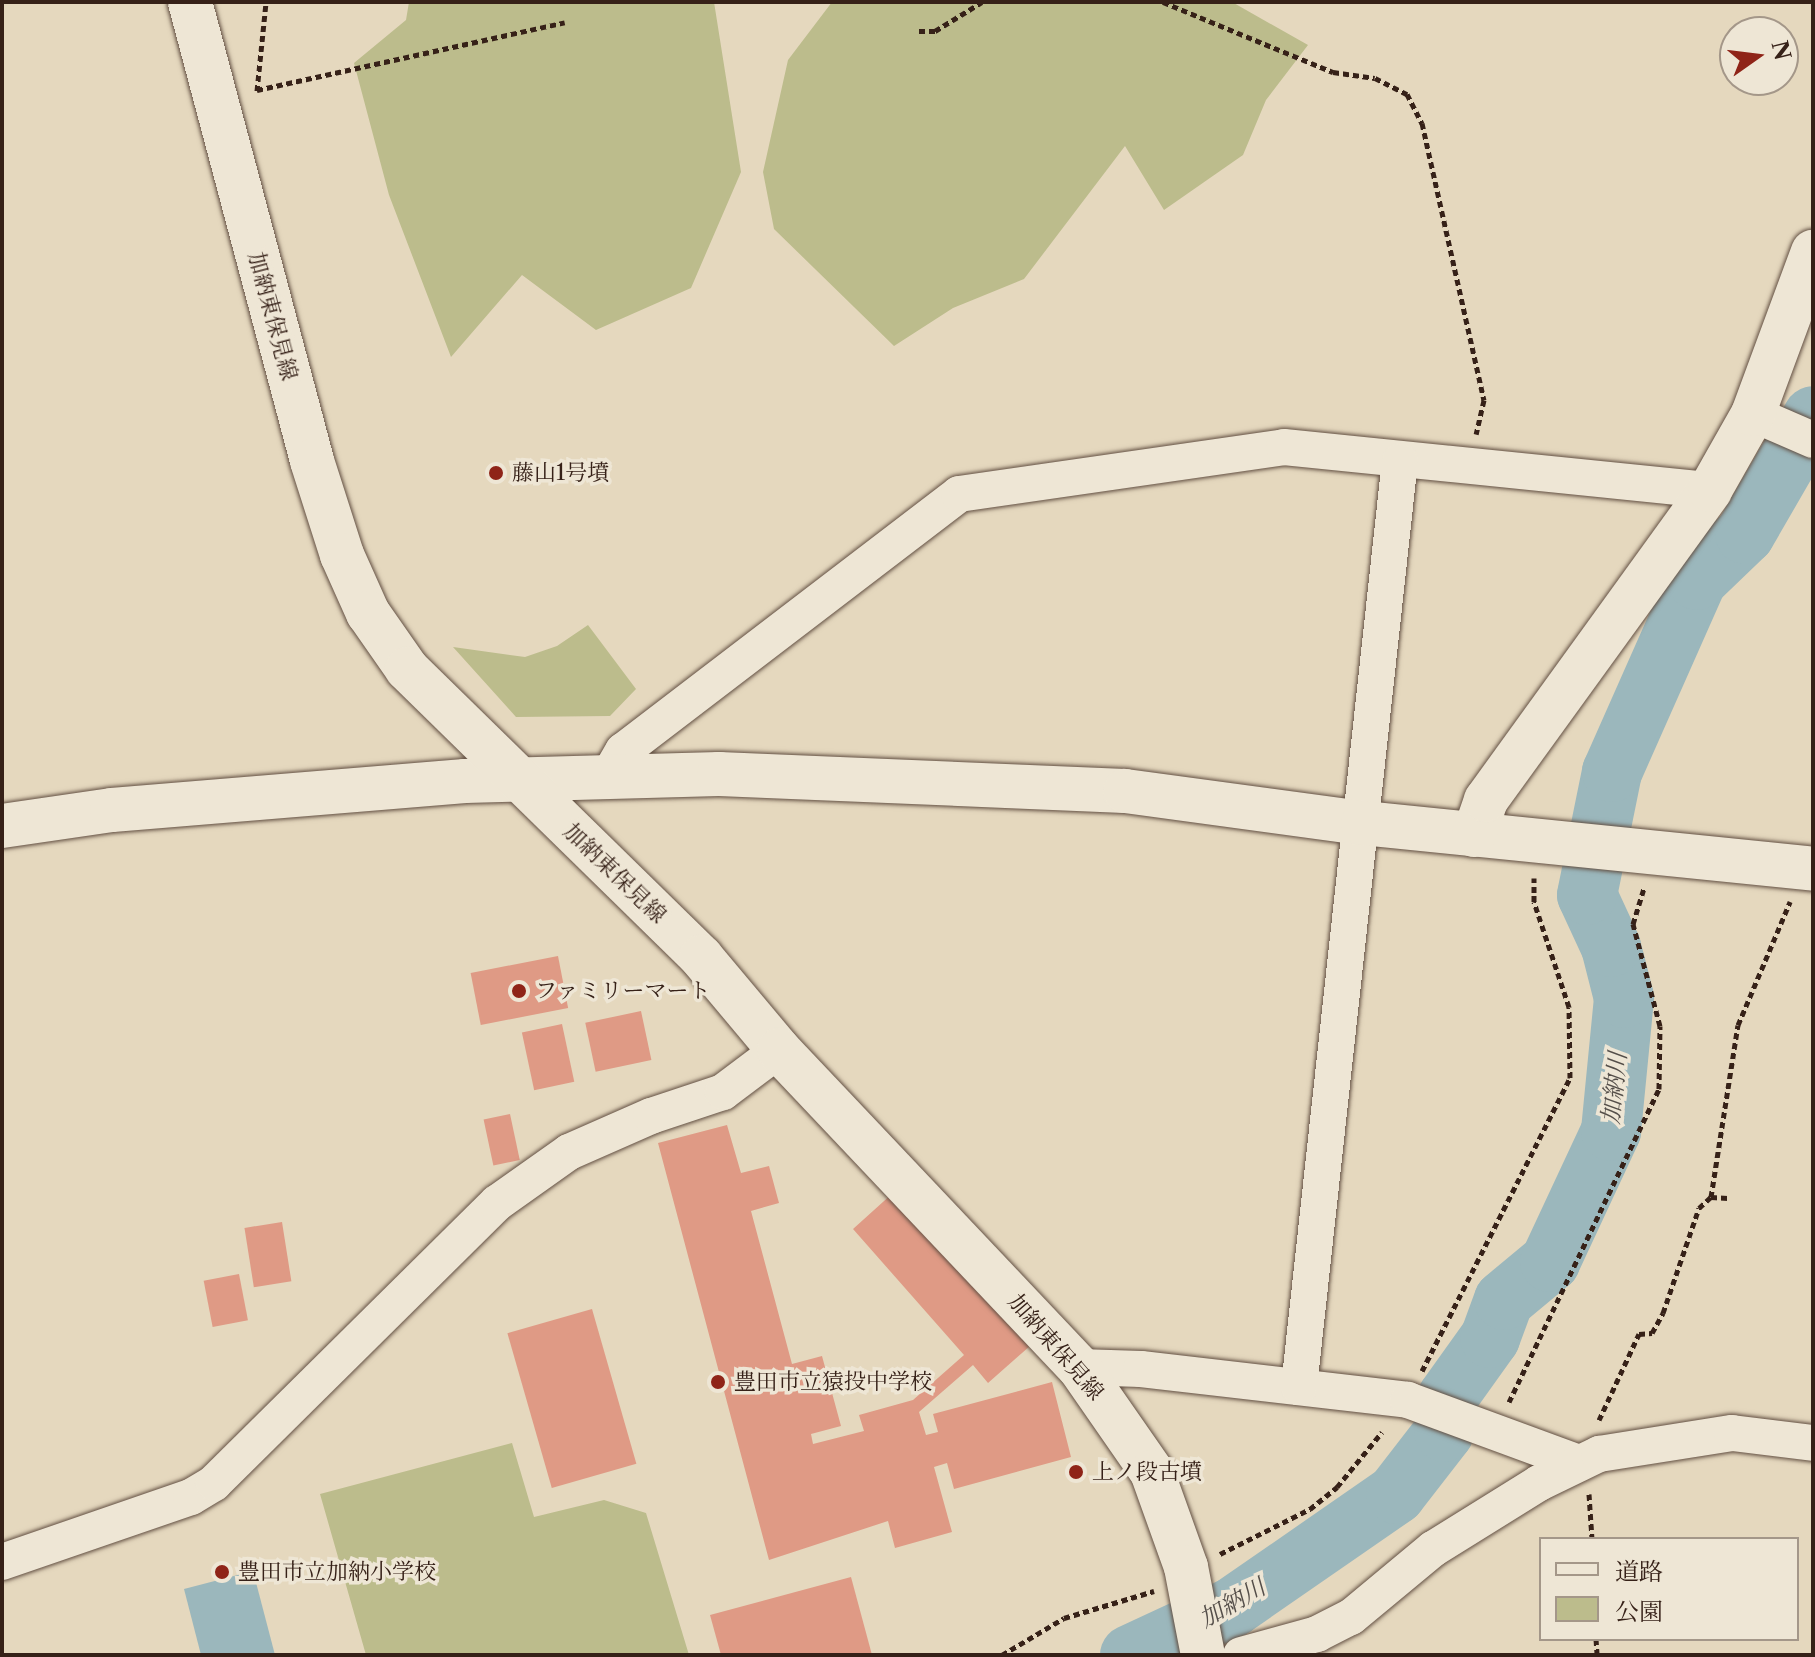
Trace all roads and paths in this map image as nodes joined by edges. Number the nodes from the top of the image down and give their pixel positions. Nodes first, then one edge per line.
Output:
1 (190, 2) edge
2 (266, 2) edge
3 (982, 2) edge
4 (1163, 2) edge
5 (565, 22) dead end
6 (919, 31) dead end
7 (257, 90) junction
8 (256, 103) dead end
9 (1813, 252) edge
10 (1767, 420) junction
11 (1813, 440) edge
12 (1400, 461) junction
13 (1469, 463) junction
14 (1710, 490) junction
15 (609, 775) junction
16 (520, 778) junction
17 (1363, 823) junction
18 (2, 826) edge
19 (1474, 835) junction
20 (1533, 841) junction
21 (1641, 853) junction
22 (1809, 869) edge
23 (779, 1050) junction
24 (1711, 1197) junction
25 (1728, 1198) dead end
26 (1079, 1367) junction
27 (1299, 1387) junction
28 (1417, 1403) junction
29 (1491, 1429) junction
30 (1813, 1443) edge
31 (1589, 1458) junction
32 (2, 1562) edge
33 (1187, 1572) junction
34 (1215, 1652) edge
35 (1002, 1655) edge

1 - 16 street, 加納東保見線
2 - 7 path
3 - 6 path
4 - 13 path
5 - 7 path
7 - 8 path
9 - 10 street
10 - 11 street
10 - 14 street
12 - 13 street
12 - 15 street
12 - 17 street
13 - 14 street
14 - 19 street
15 - 16 street
15 - 17 street
16 - 18 street
16 - 23 street, 加納東保見線
17 - 19 street
17 - 27 street
19 - 20 street
20 - 21 street
20 - 28 path
21 - 22 street
21 - 29 path
22 - 24 path
23 - 26 street, 加納東保見線
23 - 32 street
24 - 25 path
24 - 31 path
26 - 27 street
26 - 33 street, 加納東保見線
27 - 28 street
28 - 29 street
28 - 33 path
29 - 31 street
30 - 31 street
31 - 34 street
33 - 34 street, 加納東保見線
33 - 35 path

